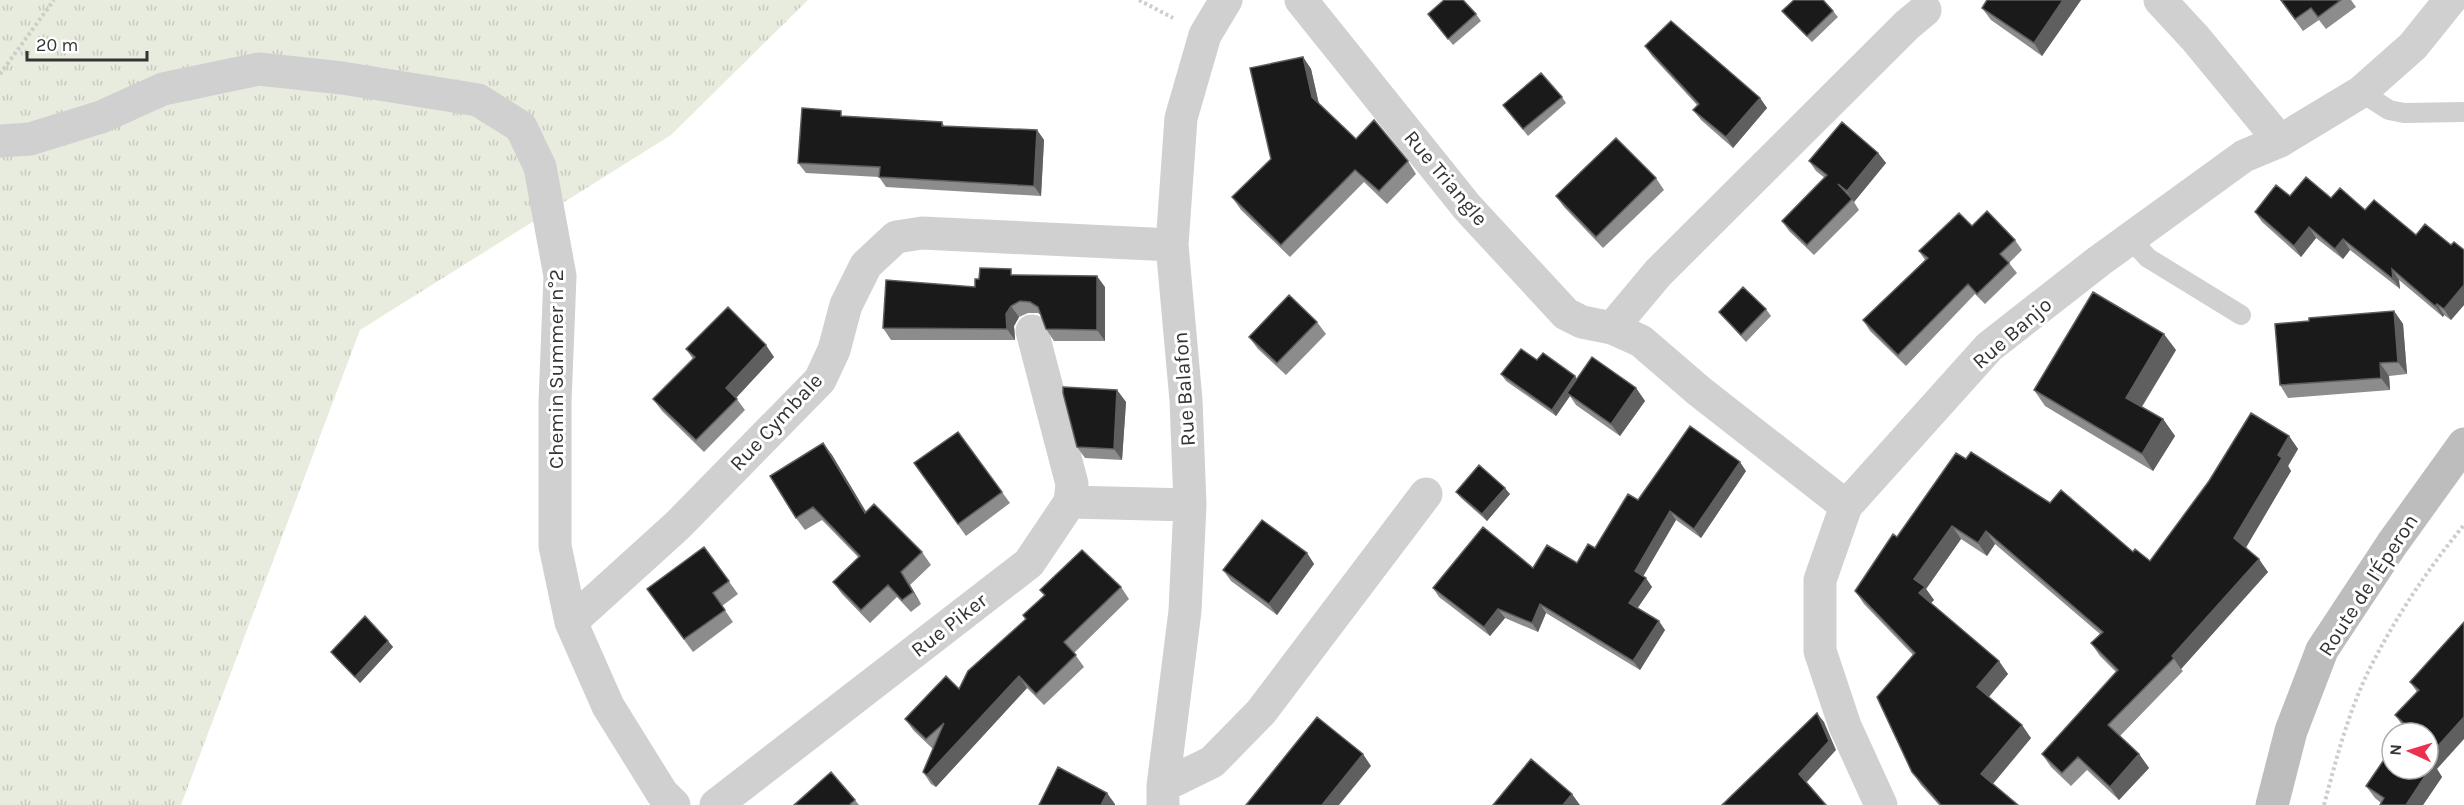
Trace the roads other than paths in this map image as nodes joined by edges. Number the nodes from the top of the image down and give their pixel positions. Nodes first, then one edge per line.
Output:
1 (1226, 0) edge
2 (1301, 0) edge
3 (2160, 0) edge
4 (2450, 0) edge
5 (1925, 10) dead end
6 (2361, 92) junction
7 (2464, 112) edge
8 (0, 141) edge
9 (2280, 141) junction
10 (2130, 239) junction
11 (1173, 245) junction
12 (2241, 315) dead end
13 (1612, 328) junction
14 (1032, 332) dead end
15 (2464, 444) edge
16 (1426, 494) dead end
17 (1070, 502) junction
18 (1190, 505) junction
19 (1846, 506) junction
20 (572, 622) junction
21 (1163, 795) edge
22 (674, 805) edge
23 (716, 805) edge
24 (1881, 805) edge
25 (2272, 805) edge

1 - 11 street, Rue Balafon
2 - 13 street, Rue Triangle
3 - 9 street
4 - 6 street, Rue Banjo
5 - 13 street
6 - 7 lane
6 - 9 street, Rue Banjo
8 - 20 street, Chemin Summer n°2
9 - 10 street, Rue Banjo
10 - 12 lane
10 - 19 street, Rue Banjo
11 - 18 street, Rue Balafon
11 - 20 street, Rue Cymbale
13 - 19 street, Rue Triangle
14 - 17 street
15 - 25 main road, Route de l'Éperon
16 - 21 street, Rue Balafon
17 - 18 street
17 - 23 street, Rue Piker
18 - 21 street, Rue Balafon
19 - 24 street, Rue Banjo
20 - 22 street, Chemin Summer n°2

